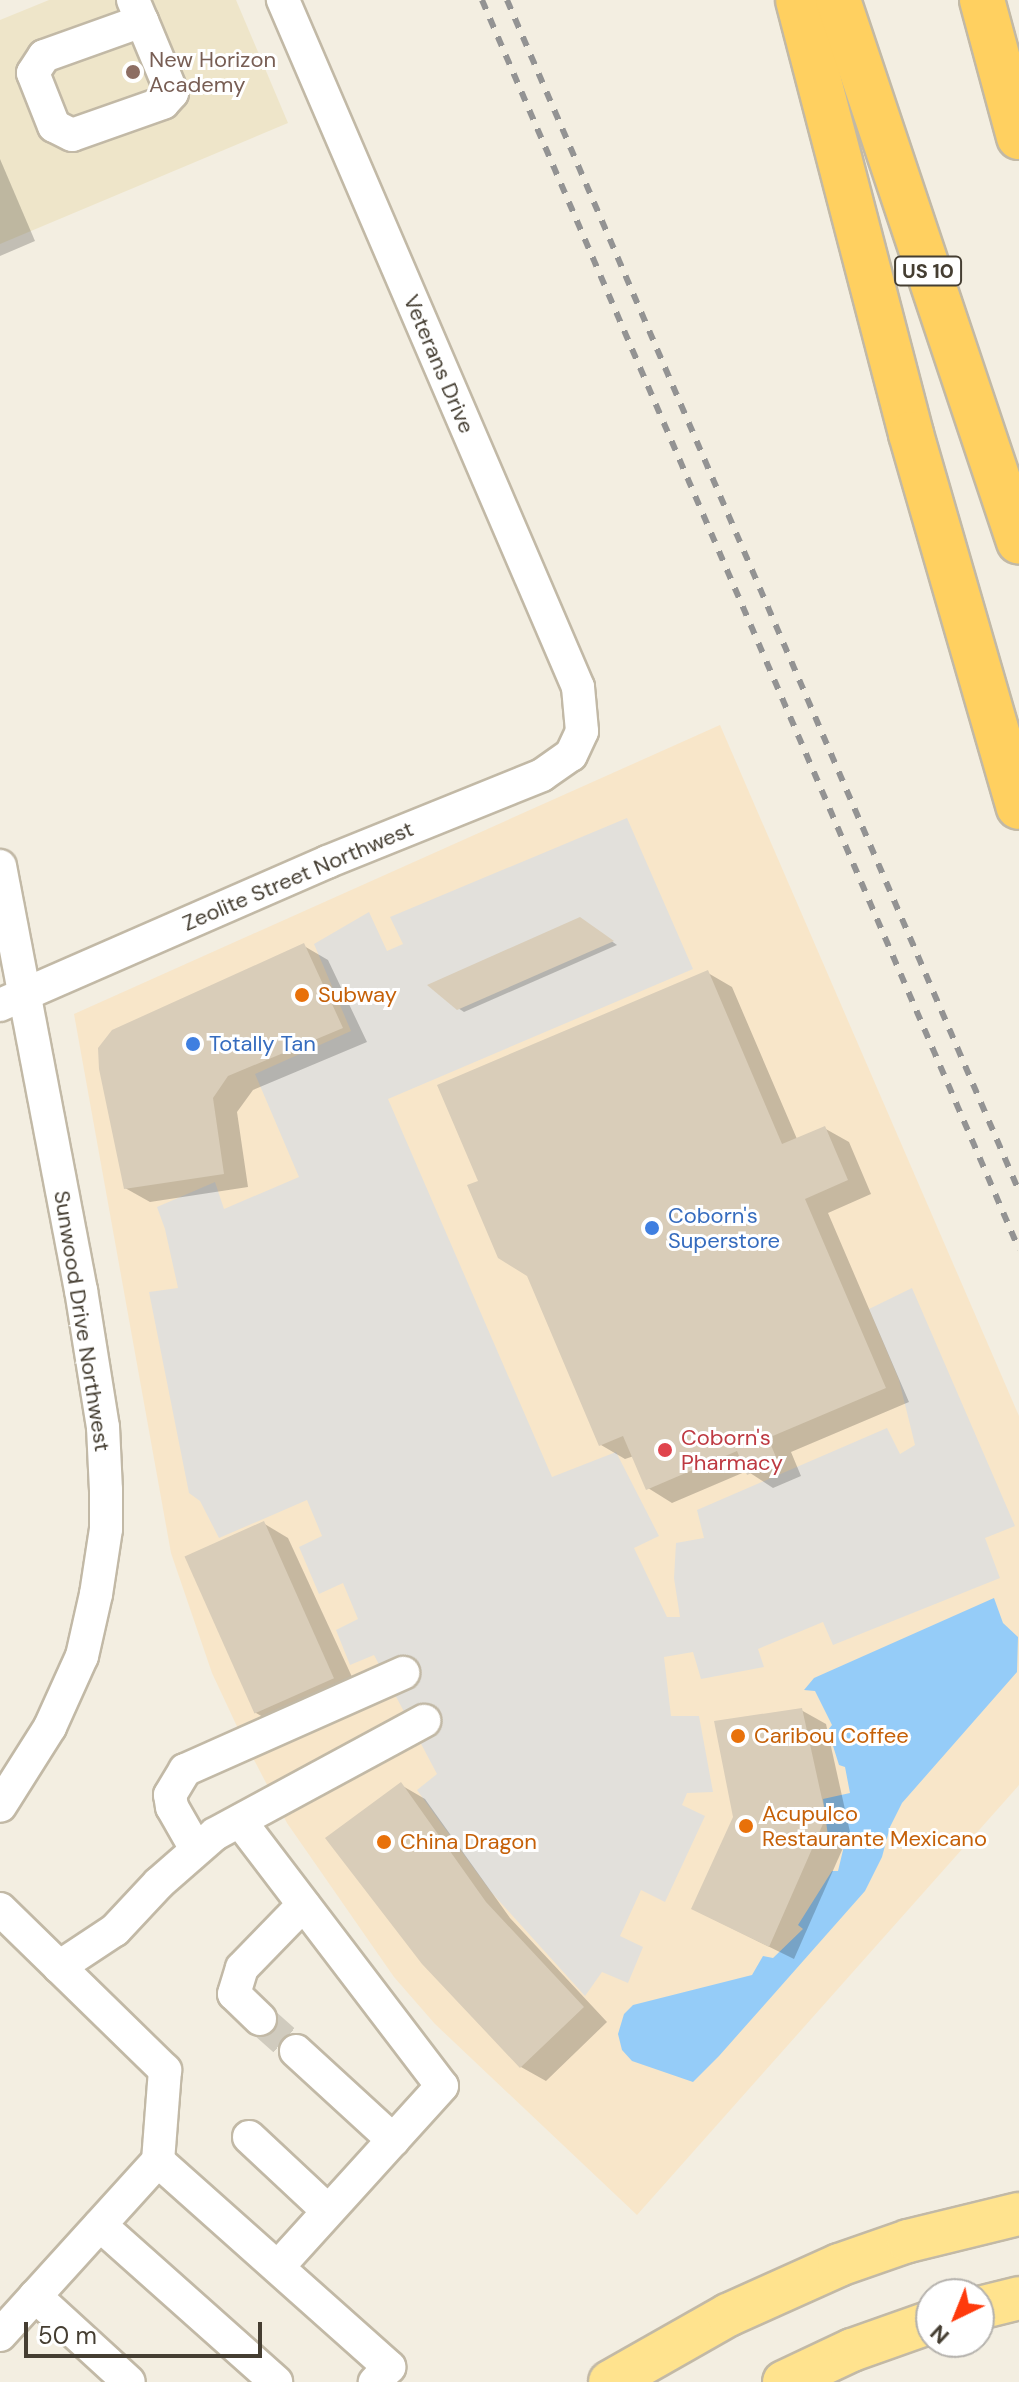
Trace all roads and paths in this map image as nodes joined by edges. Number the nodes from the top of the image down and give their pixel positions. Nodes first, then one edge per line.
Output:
1 (283, 0) edge
2 (798, 0) edge
3 (838, 0) edge
4 (982, 0) edge
5 (1019, 137) edge
6 (1019, 542) edge
7 (582, 731) joint
8 (1019, 807) edge
9 (0, 866) edge
10 (11, 1000) edge
11 (403, 1673) dead end
12 (424, 1721) dead end
13 (0, 1806) edge
14 (240, 1821) junction
15 (196, 1849) junction
16 (303, 1905) junction
17 (0, 1909) edge
18 (59, 1967) junction
19 (260, 2019) tunnel mouth
20 (296, 2051) tunnel mouth
21 (249, 2137) dead end
22 (393, 2140) junction
23 (158, 2161) junction
24 (328, 2211) junction
25 (1019, 2214) edge
26 (100, 2225) junction
27 (278, 2267) junction
28 (35, 2296) junction
29 (1019, 2298) edge
30 (995, 2304) edge
31 (915, 2328) edge
32 (0, 2335) edge
33 (129, 2382) edge
34 (276, 2382) edge
35 (375, 2382) edge
36 (610, 2382) edge
37 (784, 2382) edge

1 - 7 street, Veterans Drive
2 - 8 highway
3 - 6 highway, US 10
4 - 5 highway
7 - 10 street, Zeolite Street Northwest
9 - 10 street, Sunwood Drive Northwest
10 - 13 street, Sunwood Drive Northwest
11 - 15 street
12 - 14 street
14 - 15 street
14 - 16 street
15 - 18 street
16 - 19 street
16 - 22 street
17 - 18 street
18 - 23 street
20 - 22 street
21 - 24 street
22 - 24 street
23 - 26 street
23 - 27 street
24 - 27 street
25 - 36 main road
26 - 28 street
26 - 34 street
27 - 35 street
28 - 32 street
28 - 33 street
29 - 30 main road
31 - 37 main road

